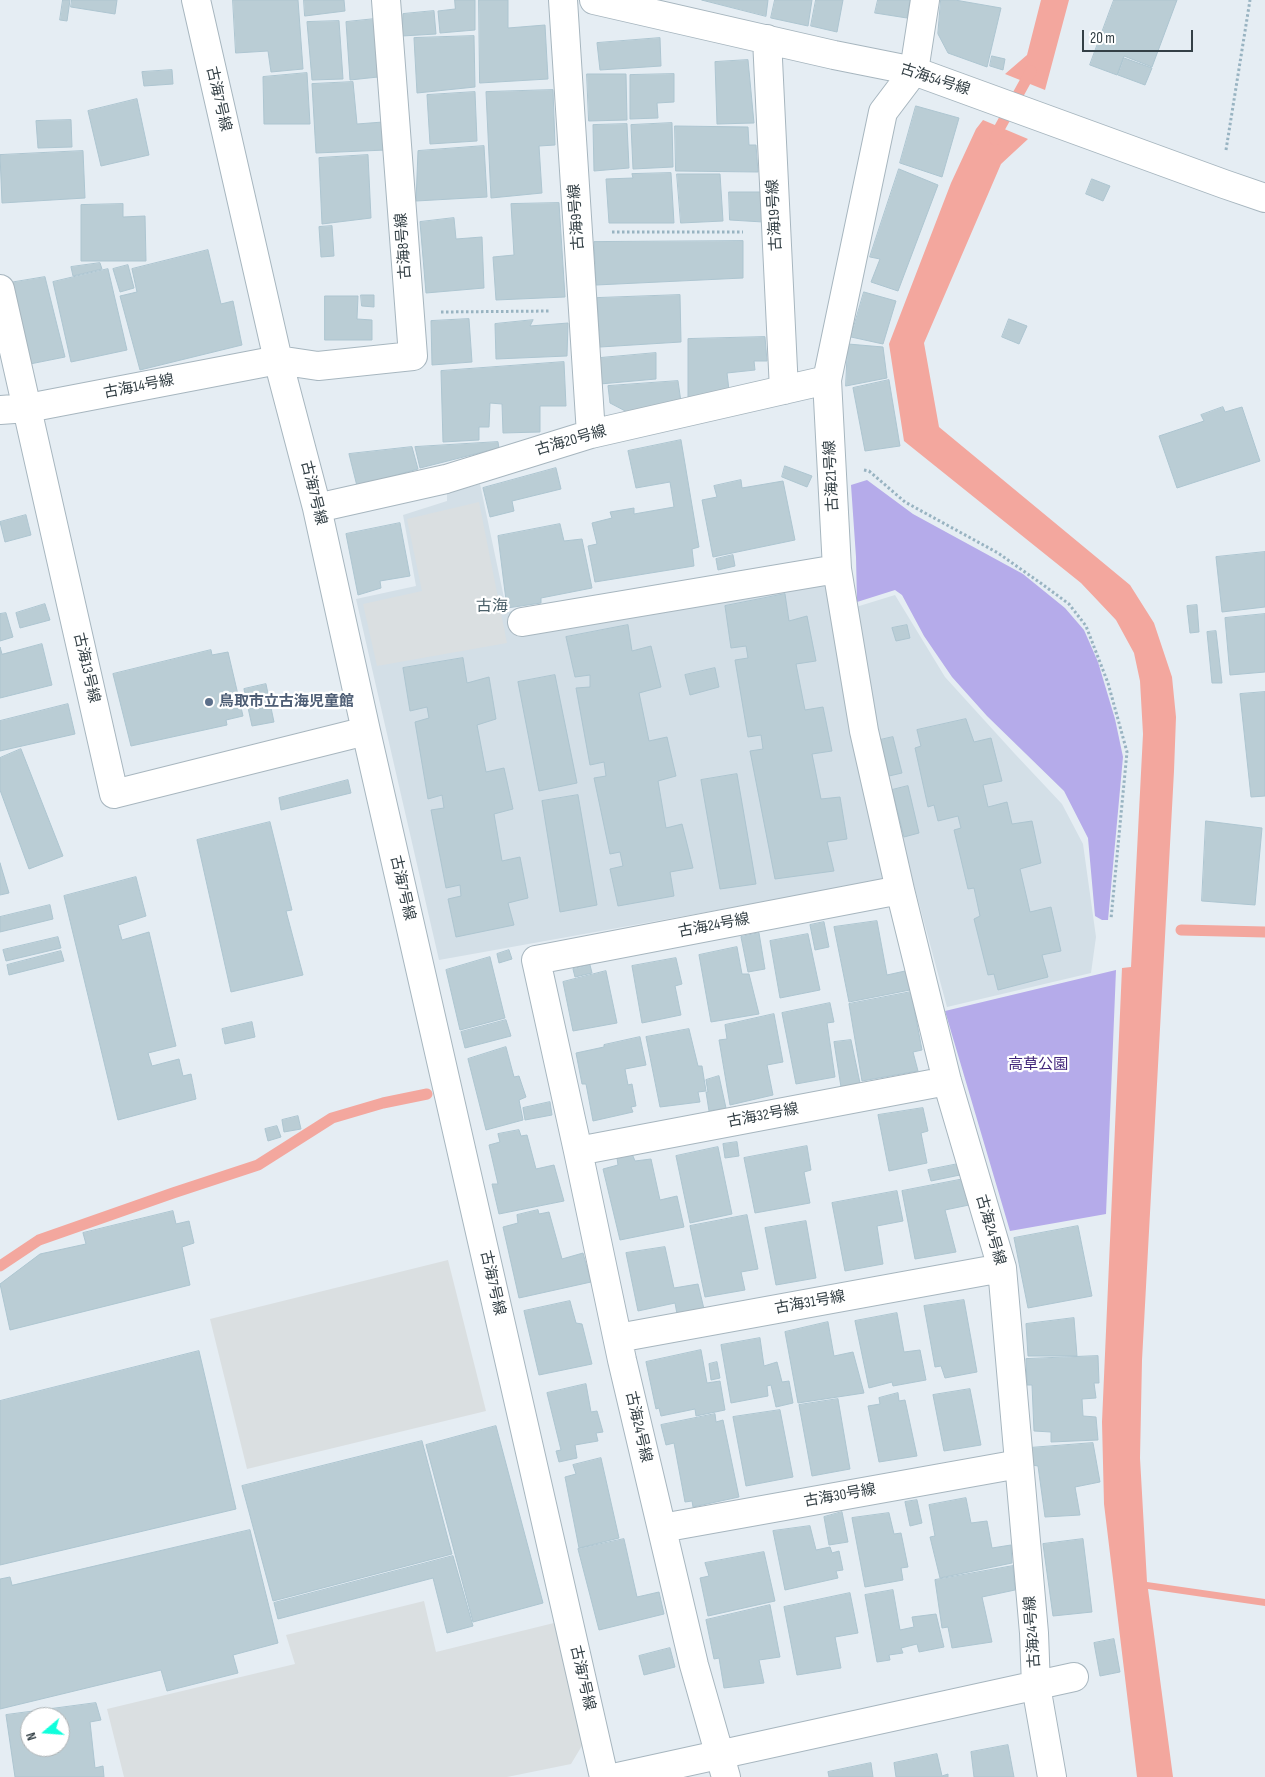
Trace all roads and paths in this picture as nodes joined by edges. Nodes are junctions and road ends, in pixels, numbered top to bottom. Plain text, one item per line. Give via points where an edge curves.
1 (196, 0) edge
2 (386, 0) edge
3 (563, 0) edge
4 (594, 0) edge
5 (925, 0) edge
6 (1250, 0) edge
7 (767, 39) junction
8 (914, 71) junction
9 (1225, 153) dead end
10 (1265, 198) edge
11 (578, 232) junction
12 (776, 232) junction
13 (0, 289) edge
14 (583, 311) junction
15 (409, 312) junction
16 (278, 360) junction
17 (827, 380) junction
18 (784, 390) junction
19 (28, 408) junction
20 (0, 410) edge
21 (591, 434) junction
22 (831, 461) junction
23 (317, 508) junction
24 (837, 569) junction
25 (522, 622) dead end
26 (366, 731) junction
27 (900, 890) junction
28 (1112, 919) dead end
29 (947, 1081) junction
30 (578, 1151) junction
31 (1002, 1268) junction
32 (618, 1338) junction
33 (1019, 1464) junction
34 (662, 1528) junction
35 (1074, 1677) dead end
36 (1036, 1686) junction
37 (723, 1766) edge
38 (604, 1777) edge
39 (618, 1777) edge
40 (1052, 1777) edge

1 - 16 street, 古海7号線
2 - 15 street, 古海8号線
3 - 11 street, 古海9号線
4 - 7 street, 古海54号線
5 - 8 street
6 - 9 path
7 - 8 street, 古海54号線
7 - 12 street, 古海19号線
8 - 10 street, 古海54号線
8 - 17 street, 古海21号線 via 883,112
11 - 12 path
11 - 14 street, 古海9号線
12 - 18 street, 古海19号線
13 - 19 street, 古海13号線
14 - 15 path
14 - 21 street, 古海9号線
15 - 16 street, 古海8号線 via 413,356 318,366
16 - 19 street, 古海14号線
16 - 23 street, 古海7号線
17 - 18 street, 古海20号線
17 - 22 street, 古海21号線
18 - 21 street, 古海20号線
19 - 20 street, 古海14号線
19 - 26 street, 古海13号線 via 114,794
21 - 23 street, 古海20号線 via 446,479
22 - 24 street, 古海21号線
22 - 28 path via 869,471 905,502 998,553 1069,604 1086,626 1108,683 1127,752
23 - 26 street, 古海7号線
24 - 25 street
24 - 27 street, 古海21号線 via 864,731
26 - 38 street, 古海7号線
27 - 29 street, 古海24号線
27 - 30 street, 古海24号線 via 536,960
29 - 30 street, 古海32号線
29 - 31 street, 古海24号線
30 - 32 street, 古海24号線
31 - 32 street, 古海31号線
31 - 33 street, 古海24号線
32 - 34 street, 古海24号線
33 - 34 street, 古海30号線
33 - 36 street, 古海24号線
34 - 37 street, 古海24号線 via 694,1665
35 - 36 street
36 - 37 street
36 - 40 street, 古海24号線
37 - 39 street

